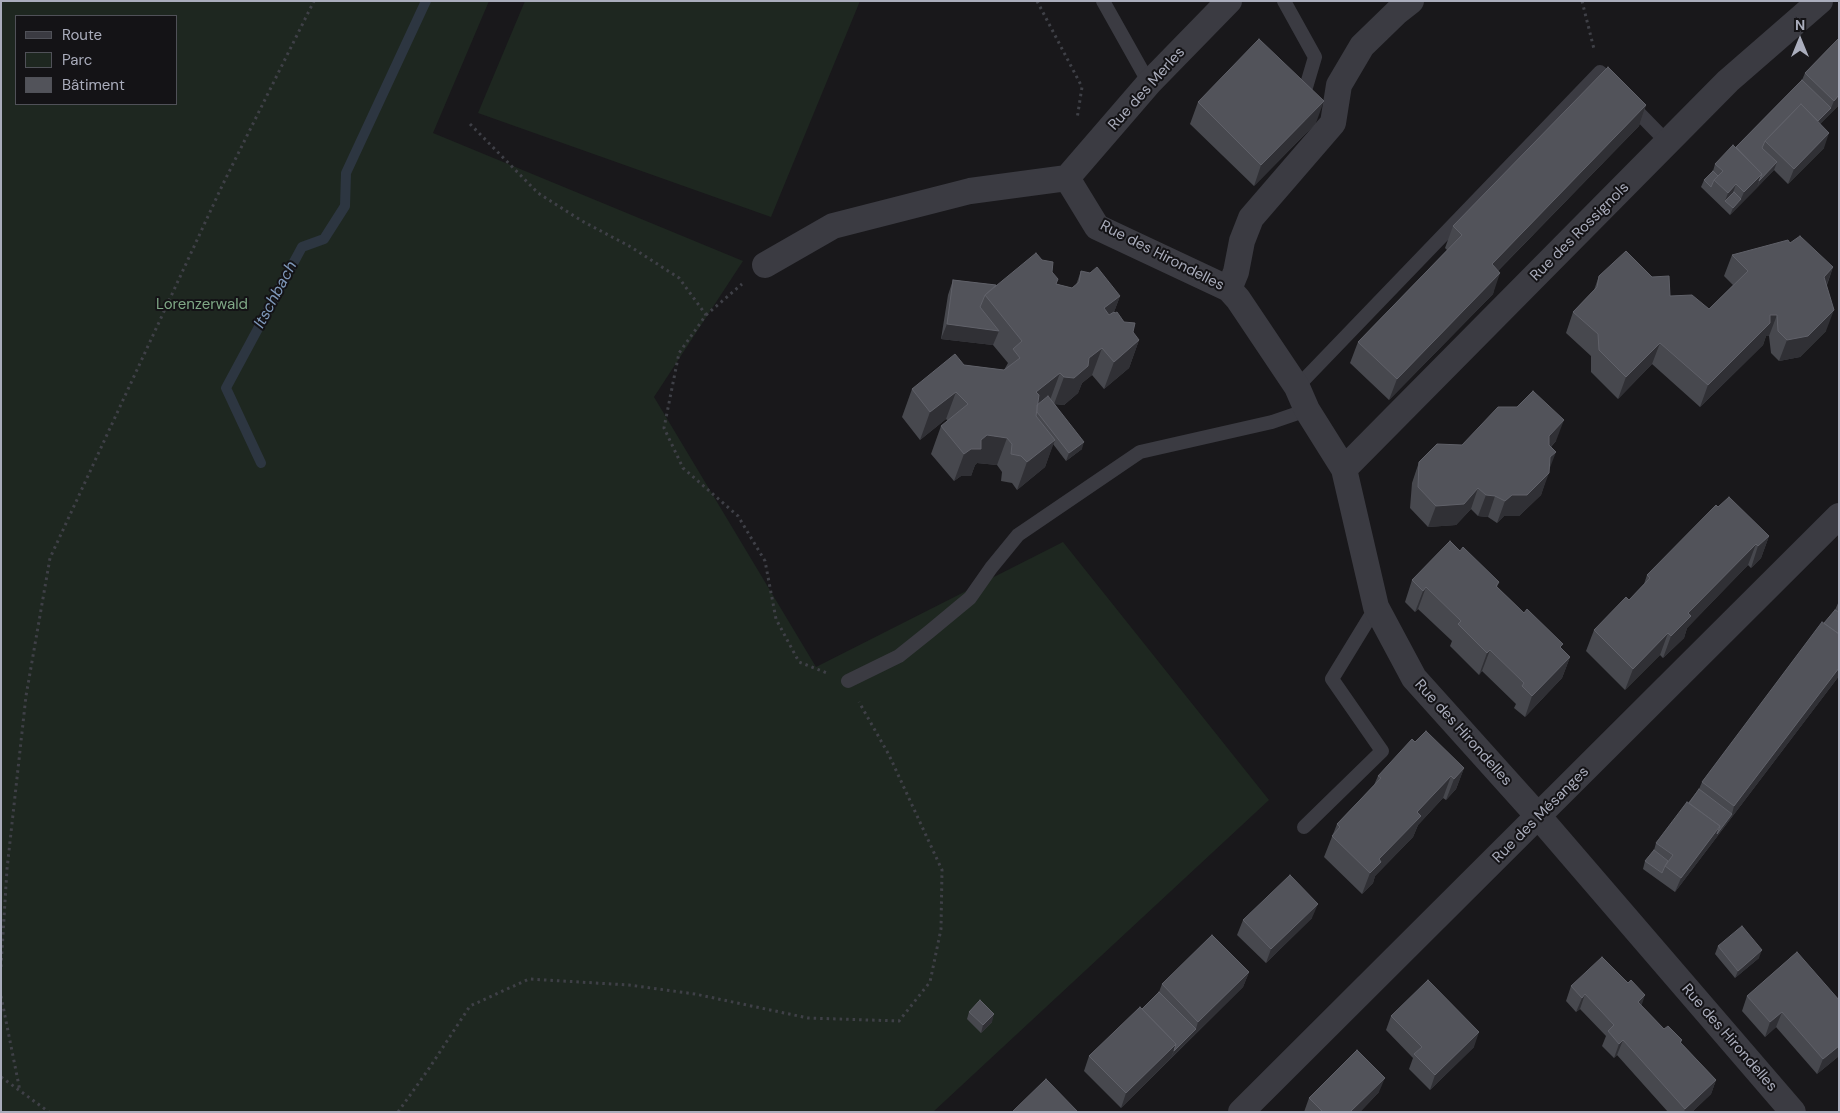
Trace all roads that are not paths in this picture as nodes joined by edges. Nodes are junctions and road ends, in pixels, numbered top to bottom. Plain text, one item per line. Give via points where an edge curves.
1 (1103, 1) edge
2 (1229, 1) edge
3 (1284, 1) edge
4 (1411, 1) edge
5 (1820, 1) edge
6 (1149, 83) junction
7 (1304, 94) edge
8 (1668, 143) junction
9 (1067, 178) junction
10 (764, 265) road end
11 (1229, 289) junction
12 (1302, 398) junction
13 (1344, 469) junction
14 (1839, 516) edge
15 (1376, 608) junction
16 (848, 681) road end
17 (1539, 817) junction
18 (1304, 827) dead end
19 (1241, 1112) edge
20 (1793, 1112) edge

1 - 6 lane
2 - 6 street, Rue des Merles
3 - 7 lane via 1315,57
4 - 11 street via 1362,46 1339,85 1333,123 1251,218
5 - 8 street, Rue des Rossignols via 1728,82
6 - 9 street, Rue des Merles
8 - 12 lane via 1600,72
8 - 13 street, Rue des Rossignols
9 - 10 street via 970,191 833,226
9 - 11 street, Rue des Hirondelles via 1097,227
11 - 12 street, Rue des Hirondelles
12 - 13 street, Rue des Hirondelles
12 - 16 lane via 1272,422 1140,452 1018,536 970,598 899,656
13 - 15 street, Rue des Hirondelles
14 - 17 street, Rue des Mésanges
15 - 17 street, Rue des Hirondelles via 1414,678
15 - 18 lane via 1332,679 1382,750
17 - 19 street, Rue des Mésanges
17 - 20 street, Rue des Hirondelles

